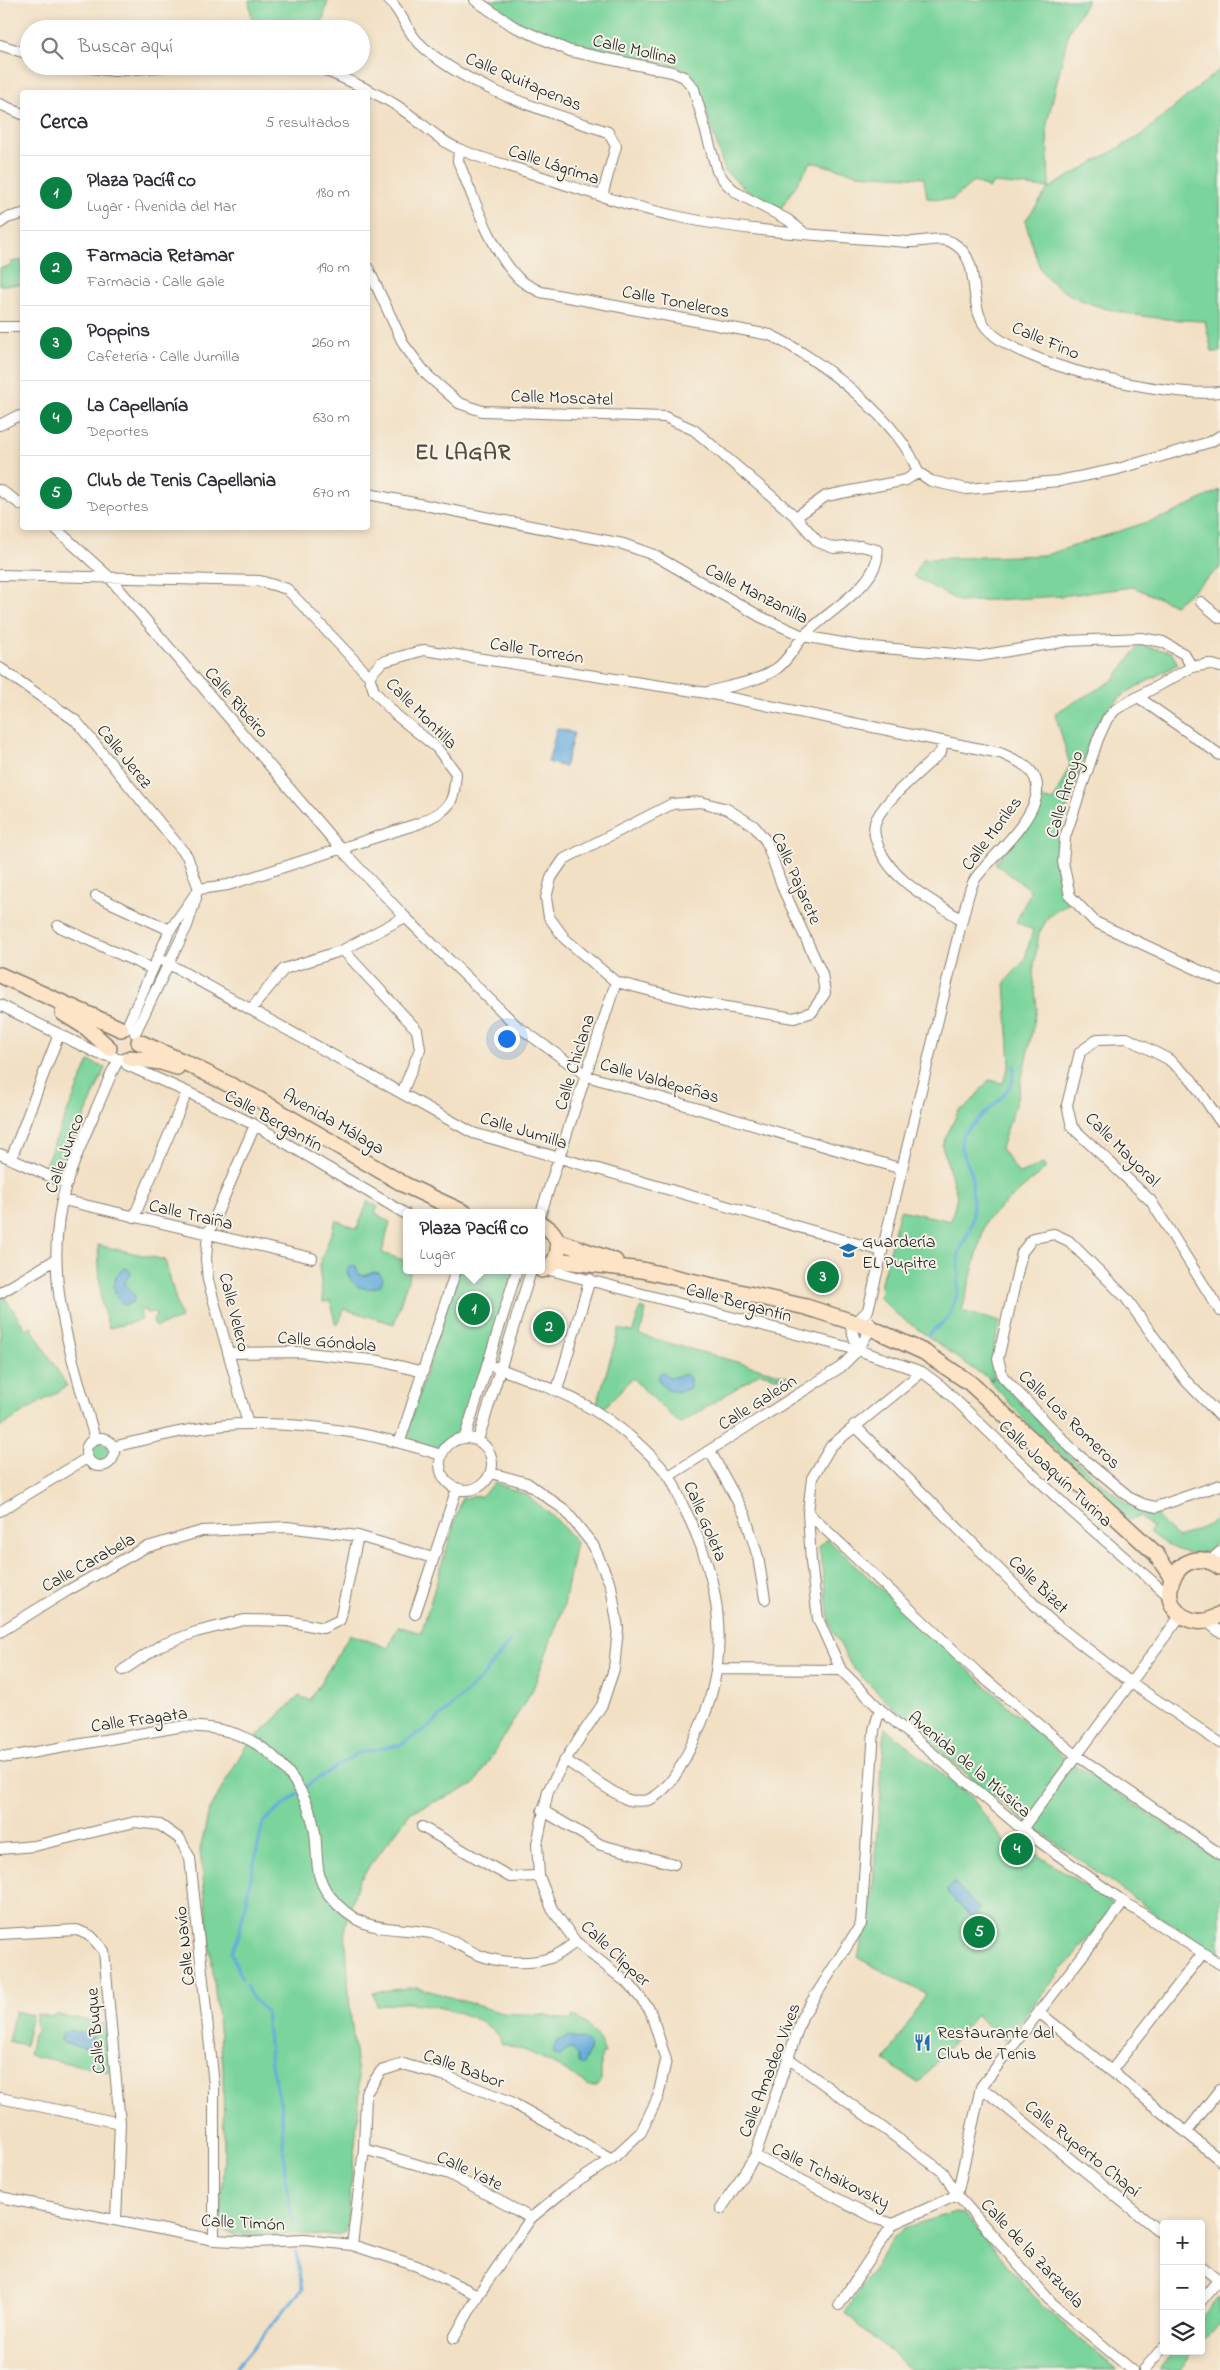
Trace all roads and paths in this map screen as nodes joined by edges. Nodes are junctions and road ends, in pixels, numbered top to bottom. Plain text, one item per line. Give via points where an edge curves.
1 (389, 0) edge
2 (475, 0) edge
3 (0, 45) edge
4 (20, 51) edge
5 (335, 75) edge
6 (366, 90) edge
7 (370, 92) edge
8 (0, 104) edge
9 (20, 113) edge
10 (459, 149) junction
11 (602, 196) junction
12 (20, 215) edge
13 (0, 223) edge
14 (803, 232) junction
15 (370, 272) edge
16 (0, 327) edge
17 (20, 327) edge
18 (1220, 392) edge
19 (20, 416) edge
20 (0, 426) edge
21 (1220, 436) edge
22 (918, 472) junction
23 (0, 490) edge
24 (370, 494) edge
25 (20, 504) edge
26 (796, 517) junction
27 (57, 530) edge
28 (0, 574) edge
29 (108, 576) junction
30 (1201, 602) dead end
31 (1220, 618) edge
32 (803, 636) junction
33 (1192, 667) junction
34 (1220, 667) edge
35 (0, 668) edge
36 (369, 676) junction
37 (707, 693) junction
38 (1138, 696) junction
39 (943, 741) junction
40 (1220, 755) edge
41 (341, 849) junction
42 (199, 889) junction
43 (96, 896) dead end
44 (405, 917) junction
45 (962, 920) junction
46 (58, 926) dead end
47 (170, 930) junction
48 (343, 950) junction
49 (158, 958) junction
50 (169, 964) junction
51 (152, 969) junction
52 (0, 975) edge
53 (1220, 980) edge
54 (0, 982) edge
55 (616, 982) junction
56 (0, 1006) edge
57 (251, 1009) junction
58 (130, 1033) junction
59 (59, 1034) junction
60 (119, 1056) junction
61 (178, 1064) junction
62 (587, 1076) junction
63 (188, 1092) junction
64 (402, 1094) junction
65 (1220, 1121) edge
66 (255, 1125) junction
67 (0, 1154) edge
68 (561, 1158) junction
69 (11, 1159) junction
70 (902, 1169) junction
71 (67, 1184) junction
72 (63, 1200) junction
73 (440, 1209) edge
74 (456, 1209) edge
75 (545, 1211) edge
76 (403, 1212) edge
77 (134, 1217) junction
78 (545, 1221) edge
79 (208, 1234) junction
80 (557, 1240) junction
81 (882, 1251) junction
82 (312, 1258) dead end
83 (55, 1260) junction
84 (545, 1261) edge
85 (545, 1269) edge
86 (642, 1270) junction
87 (545, 1271) edge
88 (455, 1274) edge
89 (534, 1274) edge
90 (535, 1274) edge
91 (590, 1279) junction
92 (0, 1293) edge
93 (1220, 1311) edge
94 (859, 1324) junction
95 (858, 1350) junction
96 (228, 1354) junction
97 (487, 1364) junction
98 (500, 1369) junction
99 (423, 1372) junction
100 (922, 1372) junction
101 (557, 1390) junction
102 (1220, 1416) edge
103 (248, 1424) junction
104 (854, 1425) junction
105 (465, 1437) junction
106 (95, 1439) junction
107 (478, 1440) junction
108 (400, 1441) junction
109 (113, 1447) junction
110 (710, 1451) junction
111 (441, 1455) junction
112 (87, 1458) junction
113 (491, 1473) junction
114 (670, 1476) junction
115 (1220, 1485) edge
116 (456, 1488) junction
117 (0, 1511) edge
118 (808, 1513) junction
119 (358, 1536) junction
120 (1156, 1554) junction
121 (433, 1558) junction
122 (1217, 1560) edge
123 (1186, 1563) junction
124 (1172, 1578) junction
125 (1169, 1596) junction
126 (765, 1599) dead end
127 (415, 1614) dead end
128 (1181, 1615) junction
129 (1216, 1617) edge
130 (0, 1632) edge
131 (1220, 1632) edge
132 (716, 1669) junction
133 (123, 1670) dead end
134 (842, 1670) junction
135 (1130, 1682) junction
136 (880, 1709) junction
137 (1220, 1743) edge
138 (1076, 1755) junction
139 (0, 1756) edge
140 (565, 1760) junction
141 (542, 1810) junction
142 (422, 1827) dead end
143 (1022, 1829) junction
144 (0, 1849) edge
145 (1220, 1854) edge
146 (674, 1864) dead end
147 (539, 1876) junction
148 (1124, 1902) junction
149 (0, 1934) edge
150 (576, 1942) junction
151 (1203, 1953) junction
152 (1220, 1964) edge
153 (1039, 2012) junction
154 (788, 2058) junction
155 (1112, 2070) junction
156 (981, 2086) junction
157 (1220, 2089) edge
158 (0, 2098) edge
159 (120, 2123) junction
160 (1186, 2133) junction
161 (364, 2149) junction
162 (755, 2156) junction
163 (612, 2158) junction
164 (1220, 2160) edge
165 (957, 2195) junction
166 (0, 2197) edge
167 (721, 2208) dead end
168 (531, 2218) junction
169 (116, 2220) junction
170 (893, 2224) junction
171 (1160, 2232) edge
172 (214, 2240) junction
173 (352, 2245) junction
174 (1205, 2269) edge
175 (1220, 2280) edge
176 (478, 2295) junction
177 (1205, 2297) edge
178 (840, 2305) dead end
179 (454, 2338) dead end
180 (1160, 2351) edge
181 (1132, 2370) edge
182 (1144, 2370) edge

1 - 11 street, Calle Quitapenas via 417,40 462,75 551,113 608,132 616,146
2 - 14 street, Calle Mollina via 512,26 570,51 684,77 694,89 717,171 726,183 737,193 788,220
3 - 4 street
5 - 6 street, Calle Lágrima
7 - 10 street, Calle Lágrima via 393,103
8 - 9 street
10 - 11 street, Calle Lágrima
10 - 22 street, Calle Toneleros via 458,161 493,240 504,262 519,279 541,292 770,335 784,341 847,385 900,438 913,457
11 - 14 street, Calle Lágrima via 681,218
12 - 13 street
14 - 18 street, Calle Fino via 913,242 952,242 965,253 972,270 978,310 984,326 1008,346 1080,373 1147,389
15 - 26 street, Calle Moscatel via 404,345 427,375 459,403 482,411 665,417 694,430
16 - 17 street
19 - 20 street
21 - 22 street via 1210,442 1118,469 1059,482 967,489 931,481
22 - 26 street via 906,480 826,496
23 - 25 street
24 - 32 street, Calle Manzanilla via 623,544 654,556 761,617
26 - 32 street, Calle Moscatel via 818,542 834,548 861,546 877,550 878,560 870,575 845,602
27 - 29 street
28 - 29 street
29 - 36 street, Calle Montilla via 260,581 287,589
29 - 41 street, Calle Ribeiro
30 - 31 street
32 - 33 street, Calle Manzanilla via 859,646 979,656 1068,641 1141,638 1170,646 1184,654
32 - 37 street via 777,669
33 - 34 street via 1209,664
33 - 38 street, Calle Arroyo
35 - 42 street, Calle Jerez via 76,721 187,856
36 - 37 street, Calle Torreón via 382,662 424,650
36 - 41 street, Calle Montilla via 374,691 396,715 436,746 456,773 454,798 441,812 420,823
37 - 39 street, Calle Moriles
38 - 40 street
38 - 53 street, Calle Arroyo via 1116,709 1098,739 1065,837 1063,862 1070,896 1095,922
39 - 45 street via 941,752 883,809 876,821 875,839 886,864 900,879
39 - 45 street, Calle Moriles via 1000,752 1022,764 1035,779 1036,800 1029,816 974,880
41 - 42 street, Calle Montilla via 228,885
41 - 44 street, Calle Valdepeñas
42 - 47 street
42 - 50 street via 187,926
43 - 47 street
44 - 48 street
44 - 62 street, Calle Valdepeñas via 516,1025
45 - 70 street, Calle Moriles
46 - 51 street
47 - 49 street
48 - 57 street via 284,969
48 - 64 street via 417,1030 420,1049
49 - 50 street, Calle Jumilla
49 - 51 street
50 - 57 street, Calle Jumilla
50 - 58 street
51 - 58 street
52 - 58 street
54 - 60 street via 88,1028
55 - 55 street, Calle Pajarete via 695,1002 794,1018 812,1012 825,993 822,974 784,891 766,841 754,826 727,809 701,802 672,804 649,814 564,859 551,878 546,898 549,917 565,939
55 - 62 street, Calle Chiclana
56 - 59 street, Calle Bergantín
57 - 64 street, Calle Jumilla
58 - 60 street via 137,1052
58 - 60 street via 109,1038
58 - 61 street
59 - 60 street, Calle Bergantín via 99,1054
59 - 69 street
60 - 61 street
60 - 63 street, Calle Bergantín via 127,1065
60 - 71 street, Calle Junco
61 - 73 street, Avenida Málaga via 276,1115
61 - 74 street, Avenida Málaga via 299,1122 405,1185
62 - 68 street, Calle Chiclana
62 - 70 street, Calle Valdepeñas
63 - 66 street, Calle Bergantín
63 - 77 street
64 - 68 street, Calle Jumilla via 473,1133
65 - 93 street, Calle Mayoral via 1191,1080 1168,1059 1127,1038 1098,1039 1080,1052 1067,1105 1072,1126 1151,1201
66 - 76 street, Calle Bergantín
66 - 79 street, Calle Velero
67 - 69 street
68 - 75 street, Calle Chiclana
68 - 81 street, Calle Jumilla
69 - 71 street
70 - 81 street, Calle Moriles
71 - 72 street, Calle Junco
72 - 77 street, Calle Traiña
72 - 83 street, Calle Junco
77 - 79 street, Calle Traiña
78 - 80 street
79 - 82 street, Calle Traiña
79 - 96 street, Calle Velero via 208,1280
80 - 84 street via 558,1247
80 - 86 street
81 - 94 street, Calle Moriles via 868,1310
83 - 92 street
83 - 106 street, Calle Junco via 62,1324
85 - 86 street
86 - 94 street via 806,1307
87 - 91 street, Calle Bergantín
88 - 99 street
89 - 97 street
90 - 98 street
91 - 95 street, Calle Bergantín
91 - 101 street
94 - 95 street
94 - 95 street, Calle Galeón
94 - 120 street via 931,1355 970,1383
95 - 100 street, Calle Bergantín
95 - 110 street, Calle Galeón via 841,1367
96 - 99 street, Calle Góndola via 299,1352 380,1361
96 - 103 street, Calle Velero
97 - 98 street, Calle Goleta
97 - 105 street
98 - 101 street, Calle Goleta
98 - 107 street
99 - 108 street
100 - 104 street, Avenida de la Música
100 - 125 street, Calle Joaquín Turina via 941,1386 1070,1510
101 - 114 street, Calle Goleta via 595,1411 629,1437
102 - 115 street, Calle Los Romeros via 1184,1380 1133,1305 1069,1241 1054,1234 1033,1238 1022,1252 998,1359 1003,1377 1076,1453 1132,1499 1156,1507
103 - 108 street via 326,1427
103 - 109 street via 176,1432
104 - 118 street, Avenida de la Música via 831,1446 812,1478
104 - 135 street, Calle Bizet via 1049,1618
105 - 107 street
105 - 111 street via 447,1445
106 - 109 street via 103,1438
106 - 112 street via 88,1444
107 - 113 street via 491,1455
108 - 111 street
109 - 112 street via 113,1456 105,1465 92,1464
110 - 114 street, Calle Galeón
110 - 126 street via 745,1516 758,1557
111 - 116 street via 440,1471
112 - 117 street
113 - 116 street via 477,1488
113 - 140 street, Calle Clipper via 527,1483 565,1510 593,1545 611,1586 618,1628 614,1669 602,1704
114 - 132 street, Calle Goleta via 700,1537 712,1576 718,1618
116 - 121 street
118 - 134 street, Avenida de la Música via 818,1619
118 - 138 street via 979,1674
119 - 121 street, Calle Carabela
119 - 130 street, Calle Carabela via 287,1527 202,1532 144,1548
119 - 133 street via 340,1620 323,1628 288,1621 244,1620 161,1645
120 - 123 street
120 - 124 street
121 - 127 street
122 - 123 street
123 - 124 street
124 - 125 street
125 - 128 street
128 - 129 street via 1197,1622
128 - 135 street
129 - 131 street
132 - 134 street
132 - 140 street, Calle Goleta via 706,1712 688,1755 664,1789 647,1800 629,1800
134 - 136 street, Avenida de la Música
135 - 137 street, Calle Bizet
135 - 138 street
136 - 143 street, Avenida de la Música
136 - 154 street, Calle Amadeo Vives via 874,1730 861,1924 802,2018
138 - 143 street
138 - 145 street
139 - 150 street, Calle Fragata via 184,1726 236,1734 261,1746 275,1758 301,1792 312,1820 317,1870 327,1892 343,1911 366,1924 386,1930 431,1933 479,1955 504,1961 550,1958
140 - 141 street, Calle Clipper via 548,1790
141 - 146 street via 602,1845
141 - 147 street, Calle Clipper via 537,1844
142 - 147 street via 510,1877
143 - 148 street, Avenida de la Música
144 - 172 street, Calle Navío via 34,1846 134,1822 160,1825 180,1839 190,1858 214,2085
147 - 150 street, Calle Clipper via 552,1909
148 - 151 street, Avenida de la Música
148 - 153 street
149 - 159 street, Calle Buque via 77,1930 91,1936 104,1951
150 - 163 street, Calle Clipper via 630,1985 650,2010 666,2060 658,2097 641,2132
151 - 152 street, Avenida de la Música
151 - 155 street
153 - 155 street
153 - 156 street
154 - 162 street, Calle Amadeo Vives
154 - 165 street, Calle de la Zarzuela via 943,2172
155 - 160 street
156 - 165 street
156 - 171 street, Calle Ruperto Chapí
157 - 160 street
158 - 159 street
159 - 169 street, Calle Buque
160 - 164 street
161 - 163 street, Calle Babor via 366,2092 381,2071 403,2064 446,2076 511,2102
161 - 168 street, Calle Yate via 449,2174
161 - 173 street, Calle Babor
162 - 167 street, Calle Amadeo Vives
162 - 170 street, Calle Tchaikovsky via 877,2219
163 - 168 street, Calle Clipper
165 - 170 street
165 - 181 street, Calle de la Zarzuela via 1052,2303
166 - 169 street, Calle Timón
168 - 176 street, Calle Clipper
169 - 172 street, Calle Timón
170 - 178 street
172 - 173 street, Calle Timón via 305,2240
173 - 176 street, Calle Timón via 416,2266
174 - 175 street
175 - 177 street
176 - 179 street, Calle Clipper
180 - 182 street

